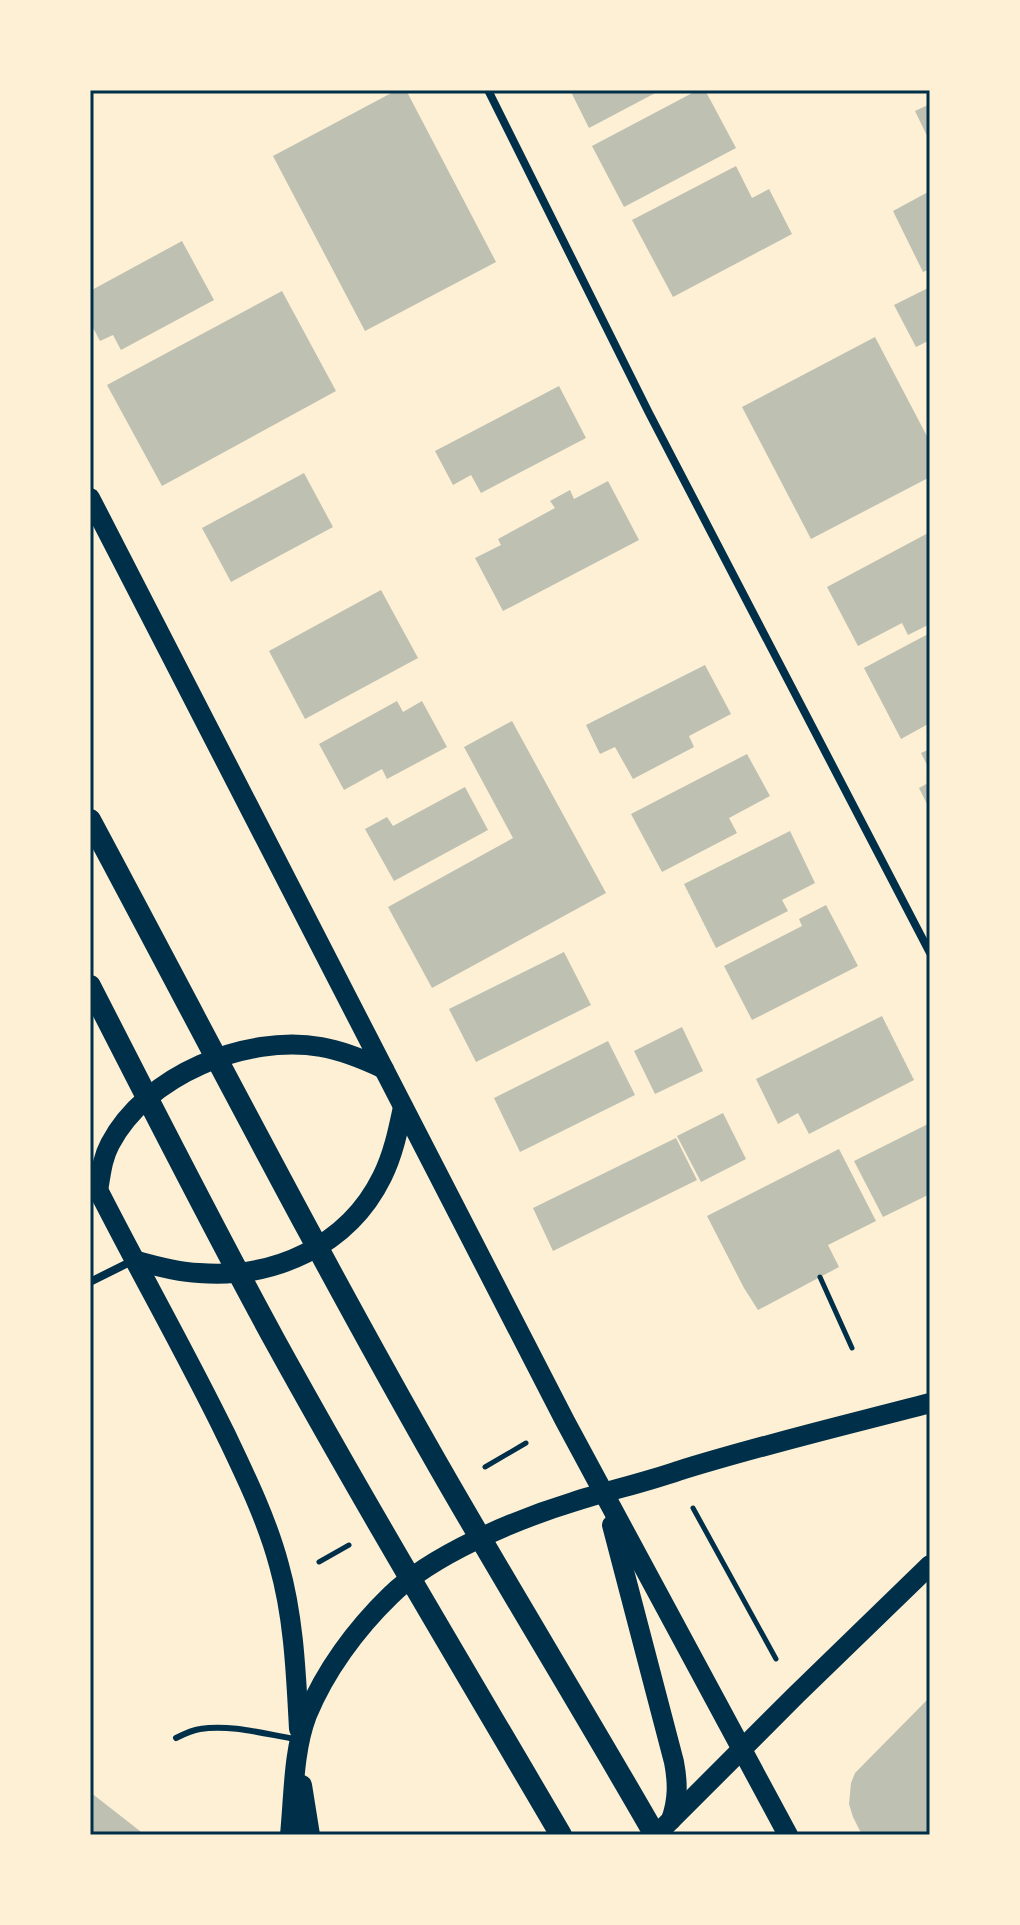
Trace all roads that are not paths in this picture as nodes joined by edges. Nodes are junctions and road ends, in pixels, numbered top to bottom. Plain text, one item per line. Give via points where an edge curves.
1 (488, 90) edge
2 (90, 498) edge
3 (90, 820) edge
4 (930, 953) edge
5 (90, 986) edge
6 (384, 1069) junction
7 (403, 1107) junction
8 (93, 1187) edge
9 (134, 1260) junction
10 (90, 1282) edge
11 (930, 1403) edge
12 (604, 1492) junction
13 (930, 1565) edge
14 (176, 1738) dead end
15 (299, 1739) junction
16 (742, 1748) junction
17 (664, 1829) edge
18 (290, 1835) edge
19 (310, 1835) edge
20 (561, 1835) edge
21 (788, 1835) edge

1 - 4 street
2 - 6 main road
3 - 17 highway via 439,1467
5 - 20 highway via 297,1380
6 - 7 main road
6 - 8 main road via 318,1046 242,1050 214,1059 175,1079 135,1111 110,1145
7 - 9 main road via 390,1158 368,1202 330,1240 307,1254 256,1271 227,1274
7 - 12 main road
8 - 9 main road
9 - 10 street
9 - 15 main road via 203,1387 279,1563 290,1615
11 - 12 main road
12 - 15 main road via 476,1541 402,1586 330,1670
12 - 16 main road
12 - 17 main road via 674,1762 676,1806
13 - 16 main road
14 - 15 lane via 211,1728
15 - 18 main road
15 - 19 main road
16 - 17 main road
16 - 21 main road

